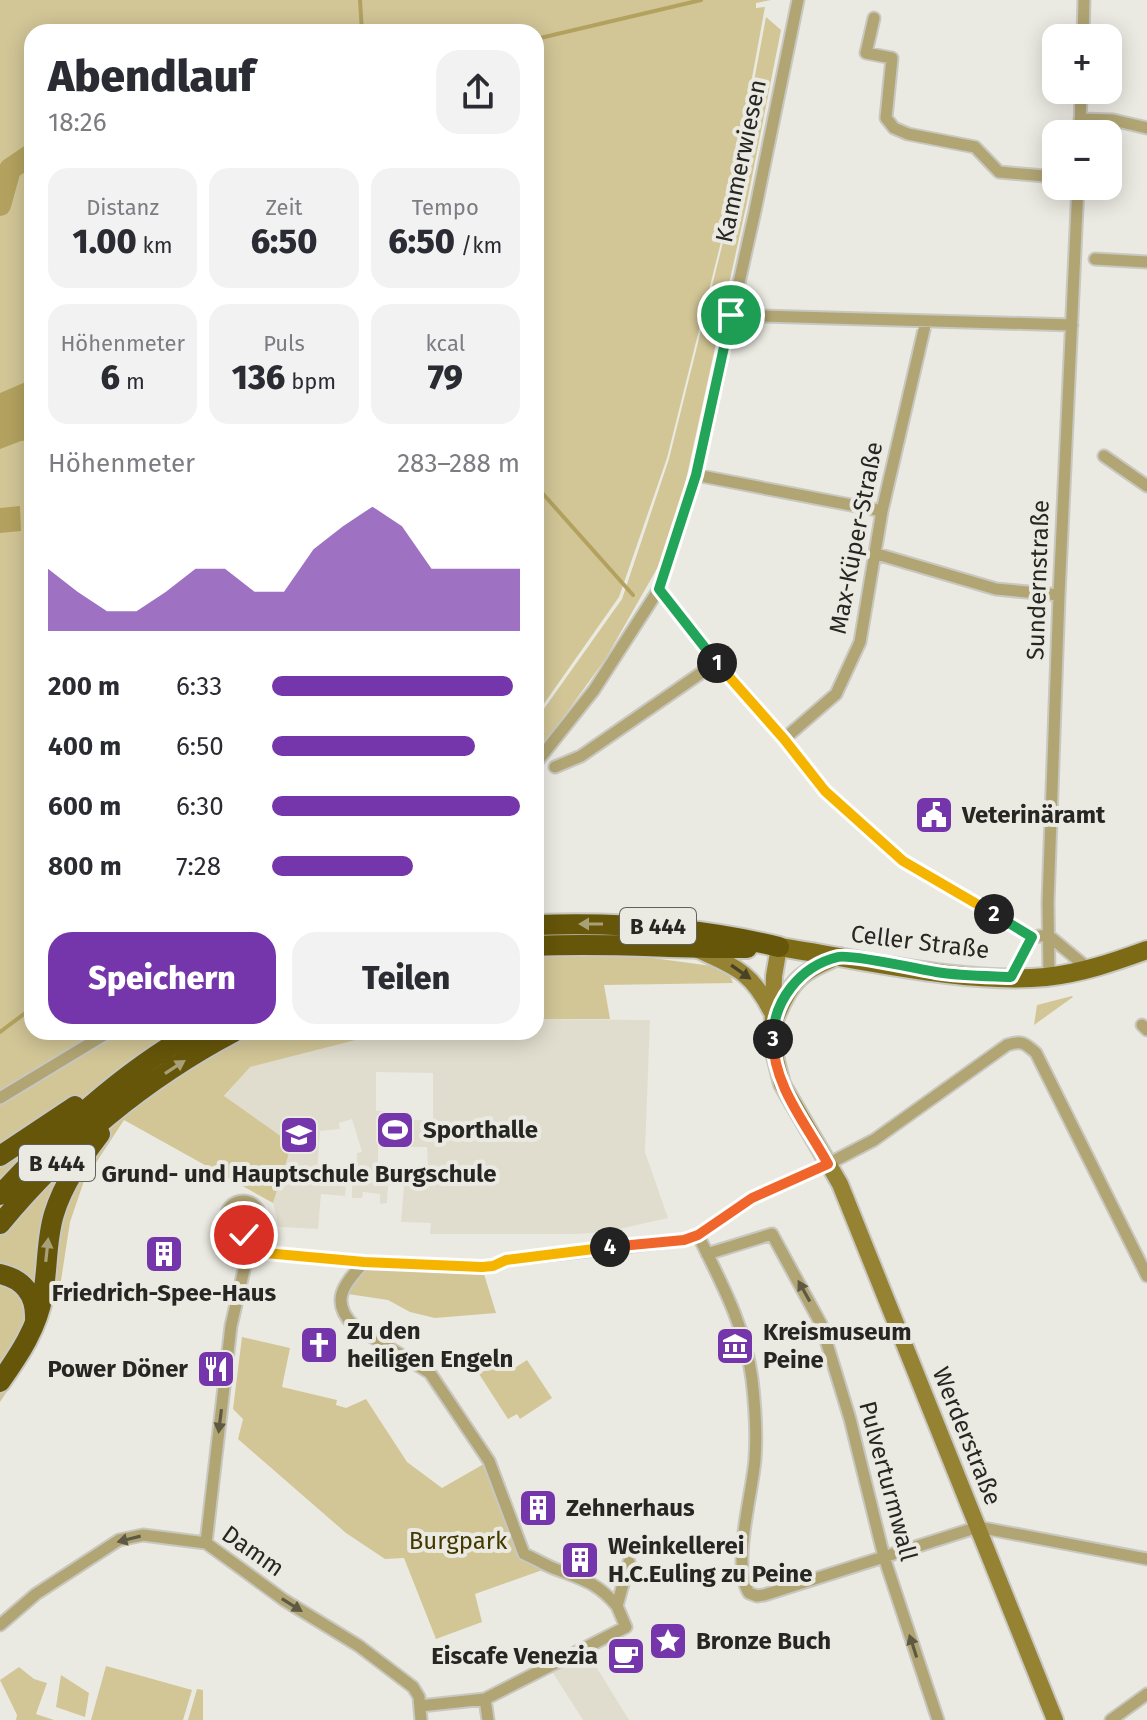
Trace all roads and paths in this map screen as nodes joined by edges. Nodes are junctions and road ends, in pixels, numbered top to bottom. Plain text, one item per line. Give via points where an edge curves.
1 (798, 0) edge
2 (1084, 0) edge
3 (874, 18) dead end
4 (1083, 24) edge
5 (1081, 104) edge
6 (1080, 119) joint
7 (1147, 128) edge
8 (1042, 176) edge
9 (1077, 200) edge
10 (1095, 259) dead end
11 (1147, 262) edge
12 (731, 315) junction
13 (926, 321) junction
14 (1072, 325) junction
15 (1104, 456) dead end
16 (696, 475) junction
17 (1147, 486) edge
18 (882, 511) junction
19 (877, 554) junction
20 (659, 589) junction
21 (1059, 595) junction
22 (717, 662) junction
23 (784, 739) junction
24 (544, 753) edge
25 (555, 767) dead end
26 (544, 925) edge
27 (1048, 935) junction
28 (1032, 937) junction
29 (544, 946) edge
30 (779, 947) junction
31 (694, 949) junction
32 (1147, 950) edge
33 (840, 956) junction
34 (1090, 970) junction
35 (1049, 976) junction
36 (1011, 977) junction
37 (772, 1020) junction
38 (96, 1040) edge
39 (182, 1040) edge
40 (221, 1040) edge
41 (0, 1098) edge
42 (113, 1100) junction
43 (0, 1156) edge
44 (828, 1164) junction
45 (0, 1195) edge
46 (0, 1224) edge
47 (249, 1234) dead end
48 (698, 1235) junction
49 (707, 1254) junction
50 (250, 1256) junction
51 (364, 1262) junction
52 (0, 1274) edge
53 (1147, 1276) edge
54 (33, 1326) junction
55 (0, 1382) edge
56 (978, 1527) junction
57 (206, 1543) junction
58 (884, 1557) junction
59 (1147, 1559) edge
60 (629, 1562) dead end
61 (617, 1606) junction
62 (0, 1625) edge
63 (1147, 1694) edge
64 (485, 1699) junction
65 (420, 1706) junction
66 (421, 1720) edge
67 (488, 1720) edge
68 (938, 1720) edge
69 (1055, 1720) edge
70 (1111, 1720) edge

1 - 12 street, Kammerwiesen
2 - 4 street
3 - 8 street via 866,53 892,58 886,118 894,128 975,147 999,172
5 - 6 street
6 - 7 street
9 - 14 street, Sundernstraße
10 - 11 street
12 - 13 street
12 - 16 street, Kammerwiesen
13 - 14 street
13 - 18 street, Max-Küper-Straße
14 - 21 street, Sundernstraße
15 - 17 street
16 - 18 street
16 - 20 street, Kammerwiesen
18 - 19 street, Max-Küper-Straße
19 - 21 street via 996,589
19 - 23 street, Max-Küper-Straße via 860,642 836,694
20 - 22 street
20 - 24 street, Kammerwiesen via 594,690
21 - 27 street, Sundernstraße
22 - 23 street
22 - 25 street via 581,756
23 - 28 street via 825,791 903,861
30 -> 26 highway, B 444 via 664,926
27 - 28 street
27 - 34 street
27 - 35 street, Sundernstraße
28 - 36 street
29 - 31 highway, B 444
30 - 31 highway, B 444
30 - 33 main road, Celler Straße / B 444
30 - 37 street, Werderstraße
31 -> 37 street via 751,978
32 - 34 main road, Celler Straße / B 444
33 - 36 main road, Celler Straße / B 444 via 940,973
33 - 37 street via 797,979
34 - 35 main road, Celler Straße / B 444
35 - 36 main road, Celler Straße / B 444
37 - 44 street, Werderstraße via 782,1084
38 - 41 street
39 - 42 highway, B 444 via 142,1066
42 -> 40 highway, B 444
42 - 43 highway via 87,1096
42 - 45 highway, B 444 via 65,1129
42 - 46 highway, B 444
54 -> 42 highway via 43,1298 57,1204
44 - 48 street via 752,1198
44 - 53 street via 874,1140 1007,1045 1025,1042 1036,1053
44 - 56 street, Werderstraße
47 - 50 street
48 - 49 street
48 - 51 street via 482,1267
58 -> 49 street, Pulverturmwall via 821,1324 772,1234
49 - 58 street via 742,1329 751,1377 755,1461 744,1527 743,1580 749,1593 764,1595
50 - 51 street
50 -> 57 street via 231,1326
51 - 61 street via 343,1290 345,1316 430,1373 489,1461 524,1554 578,1576 603,1590
52 - 54 highway via 29,1292
54 - 55 highway
56 - 58 street
56 - 59 street
56 - 69 street, Werderstraße
57 -> 62 street, Damm via 143,1535 119,1540 36,1594
57 -> 65 street, Damm via 386,1665 413,1687
68 -> 58 street, Pulverturmwall
60 - 61 street
61 - 64 street via 626,1627
63 - 70 street
64 - 65 street
64 - 67 street
65 - 66 street

